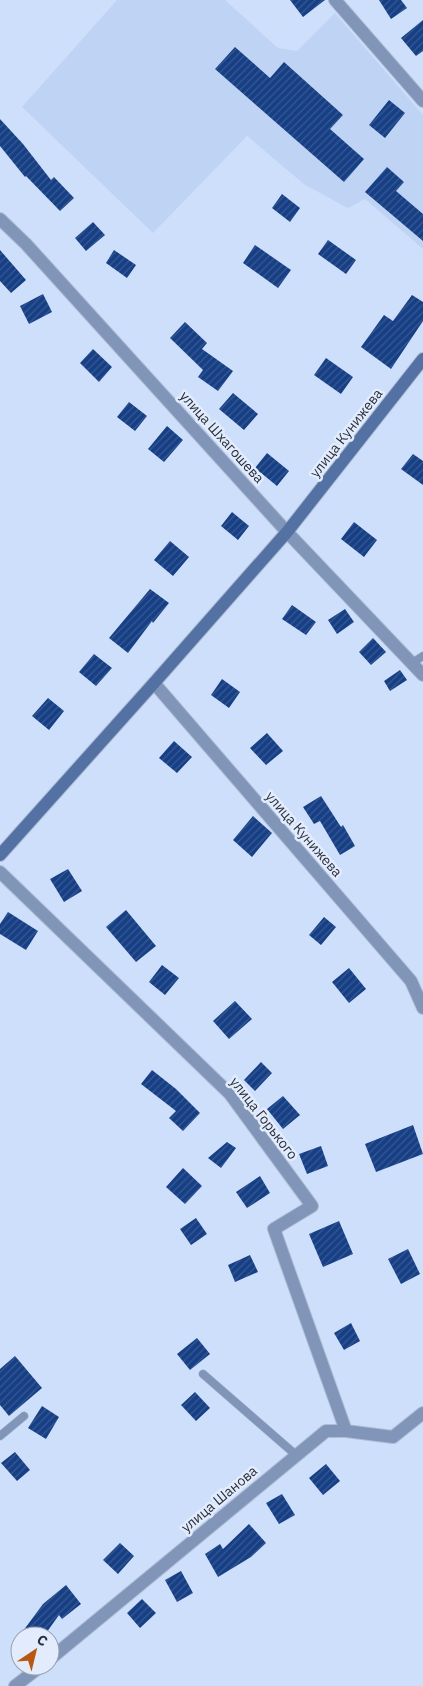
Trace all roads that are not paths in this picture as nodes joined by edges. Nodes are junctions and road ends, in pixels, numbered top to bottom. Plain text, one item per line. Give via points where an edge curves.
1 (335, 0) edge
2 (423, 101) edge
3 (0, 219) edge
4 (423, 359) edge
5 (287, 532) junction
6 (423, 656) edge
7 (412, 663) junction
8 (423, 674) edge
9 (154, 683) junction
10 (0, 855) edge
11 (0, 872) edge
12 (423, 1008) edge
13 (203, 1374) dead end
14 (423, 1413) edge
15 (24, 1416) dead end
16 (346, 1431) junction
17 (0, 1436) edge
18 (296, 1455) junction
19 (60, 1651) edge
20 (28, 1676) edge
21 (15, 1686) edge

1 - 2 street
3 - 5 street, улица Шхагошева
4 - 5 street, улица Кунижева
5 - 7 street, улица Шхагошева
5 - 9 street, улица Кунижева
6 - 7 lane
7 - 8 street, улица Шхагошева
9 - 10 street, улица Кунижева
9 - 12 street, улица Кунижева via 411,981
11 - 16 street, улица Горького via 230,1094 312,1206 274,1229
13 - 18 lane
14 - 16 street, улица Шанова via 394,1437
15 - 17 lane
16 - 18 street, улица Шанова via 326,1431
18 - 19 street, улица Шанова
20 - 21 street

